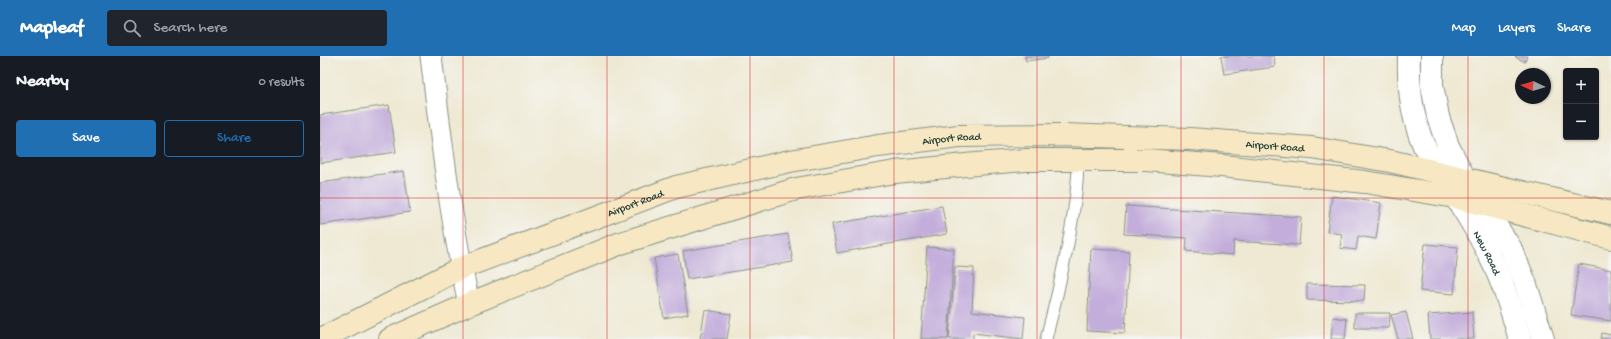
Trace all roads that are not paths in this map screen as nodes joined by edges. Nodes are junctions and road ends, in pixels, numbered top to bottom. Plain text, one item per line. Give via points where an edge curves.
1 (431, 56) edge
2 (1409, 56) edge
3 (1432, 56) edge
4 (790, 160) junction
5 (1078, 160) junction
6 (1439, 173) junction
7 (1460, 188) junction
8 (796, 189) junction
9 (1483, 204) junction
10 (1611, 213) edge
11 (1611, 238) edge
12 (461, 268) junction
13 (469, 304) junction
14 (321, 339) edge
15 (390, 339) edge
16 (1046, 339) edge
17 (1520, 339) edge
18 (1543, 339) edge

1 - 12 street via 447,190
2 - 6 street via 1411,98 1416,124 1424,146
3 - 7 street via 1432,85 1438,117
4 - 6 main road, Airport Road via 959,136 1061,134 1190,139 1312,148 1390,161
4 - 8 main road
4 - 12 main road, Airport Road via 676,187
5 - 7 main road, Airport Road via 1146,160 1365,182
5 - 8 main road, Airport Road via 1026,160 902,171
5 - 16 lane via 1075,208
6 - 7 main road, Airport Road
7 - 9 street, New Road
7 - 10 main road, Airport Road
7 - 17 street, New Road via 1497,269
8 - 13 main road, Airport Road via 621,243
9 - 11 main road
9 - 18 street, New Road via 1510,247
12 - 13 street
12 - 14 main road, Airport Road
13 - 15 main road, Airport Road

